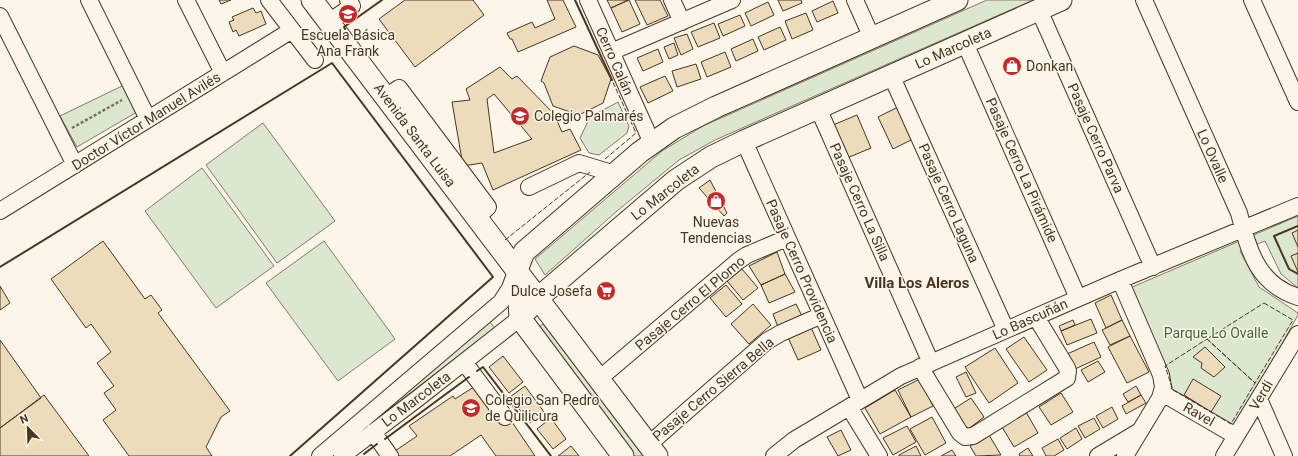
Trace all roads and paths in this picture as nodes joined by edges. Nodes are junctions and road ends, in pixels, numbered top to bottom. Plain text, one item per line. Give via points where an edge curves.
1 (89, 0) edge
2 (186, 0) edge
3 (269, 0) edge
4 (312, 0) edge
5 (348, 0) edge
6 (588, 0) edge
7 (672, 0) edge
8 (732, 0) edge
9 (855, 0) edge
10 (957, 0) edge
11 (1061, 0) edge
12 (1144, 0) edge
13 (1252, 0) edge
14 (1039, 10) junction
15 (0, 16) edge
16 (330, 22) junction
17 (682, 22) junction
18 (292, 30) junction
19 (872, 38) junction
20 (966, 43) junction
21 (611, 52) junction
22 (315, 60) dead end
23 (223, 73) junction
24 (891, 75) junction
25 (135, 93) junction
26 (1298, 102) edge
27 (818, 108) junction
28 (148, 119) junction
29 (60, 135) junction
30 (744, 141) junction
31 (652, 143) junction
32 (75, 165) junction
33 (615, 174) junction
34 (529, 187) dead end
35 (1298, 206) edge
36 (1, 209) edge
37 (1243, 230) junction
38 (787, 238) junction
39 (1153, 267) junction
40 (517, 270) junction
41 (1120, 280) junction
42 (1298, 297) edge
43 (538, 298) junction
44 (1078, 298) junction
45 (822, 315) junction
46 (1036, 317) junction
47 (520, 318) junction
48 (1006, 330) junction
49 (1298, 334) edge
50 (464, 362) junction
51 (926, 365) junction
52 (599, 379) junction
53 (1162, 393) junction
54 (1259, 399) junction
55 (854, 404) junction
56 (505, 417) dead end
57 (1141, 430) junction
58 (373, 432) junction
59 (1236, 436) junction
60 (652, 450) edge
61 (351, 453) edge
62 (779, 454) edge
63 (320, 456) edge
64 (390, 456) edge
65 (623, 456) edge
66 (879, 456) edge
67 (1098, 456) edge
68 (1125, 456) edge
69 (1224, 456) edge
70 (1284, 456) edge

1 - 25 street
2 - 23 street
3 - 18 street
4 - 16 main road, Avenida Santa Luisa
5 - 16 street via 352,6
6 - 21 street, Cerro Calán
7 - 17 street
8 - 17 street
9 - 19 street
10 - 19 main road, Lo Marcoleta
11 - 14 main road, Lo Marcoleta
12 - 37 street, Lo Ovalle via 1238,213
13 - 26 street
14 - 20 main road, Lo Marcoleta
14 - 39 street, Pasaje Cerro Parva
15 - 29 street
16 - 40 main road, Avenida Santa Luisa
17 - 21 street
18 - 22 street
18 - 23 street, Doctor Víctor Manuel Avilés
19 - 31 main road, Lo Marcoleta via 695,117
20 - 24 main road, Lo Marcoleta
20 - 44 street, Pasaje Cerro La Pirámide
21 - 31 street, Cerro Calán
23 - 28 street, Doctor Víctor Manuel Avilés
24 - 27 main road, Lo Marcoleta
24 - 48 street, Pasaje Cerro Laguna
25 - 28 street
25 - 29 path
27 - 30 main road, Lo Marcoleta
27 - 51 street, Pasaje Cerro La Silla
28 - 32 street, Doctor Víctor Manuel Avilés
29 - 32 street
30 - 38 street, Pasaje Cerro Providencia
30 - 43 main road, Lo Marcoleta via 711,157 681,176
31 - 33 main road, Lo Marcoleta
32 - 36 street, Doctor Víctor Manuel Avilés
33 - 34 street via 579,163
33 - 40 main road, Lo Marcoleta via 524,252
35 - 37 street, Lo Bascuñán
37 - 39 street, Lo Bascuñán
37 - 42 street, Lo Ovalle via 1254,260 1266,279 1279,289
38 - 45 street, Pasaje Cerro Providencia
38 - 52 street, Pasaje Cerro El Plomo via 738,261
39 - 41 street, Lo Bascuñán
40 - 43 main road, Avenida Santa Luisa
40 - 47 main road
40 - 63 street, Lo Marcoleta via 502,302
41 - 44 street, Lo Bascuñán
41 - 53 street via 1160,375
43 - 47 main road, Lo Marcoleta
43 - 52 main road, Avenida Santa Luisa
44 - 46 street, Lo Bascuñán
45 - 55 street, Pasaje Cerro Providencia
45 - 60 street, Pasaje Cerro Sierra Bella via 767,341
46 - 48 street, Lo Bascuñán
46 - 51 street, Pasaje Cerro La Silla via 1067,368 1067,378 972,436 965,437 960,433
47 - 50 street, Lo Marcoleta
47 - 65 main road
48 - 51 street, Lo Bascuñán
49 - 54 street, Verdi
50 - 56 street
50 - 58 street, Lo Marcoleta
51 - 55 street, Lo Bascuñán via 890,382
52 - 60 main road, Avenida Santa Luisa
53 - 57 street
53 - 59 street, Ravel
54 - 59 street, Verdi
54 - 70 street
55 - 62 street, Lo Bascuñán via 794,440
55 - 66 street, Pasaje Cerro Providencia
57 - 67 street
57 - 68 street
58 - 61 street, Lo Marcoleta
58 - 64 street
59 - 69 street, Verdi

